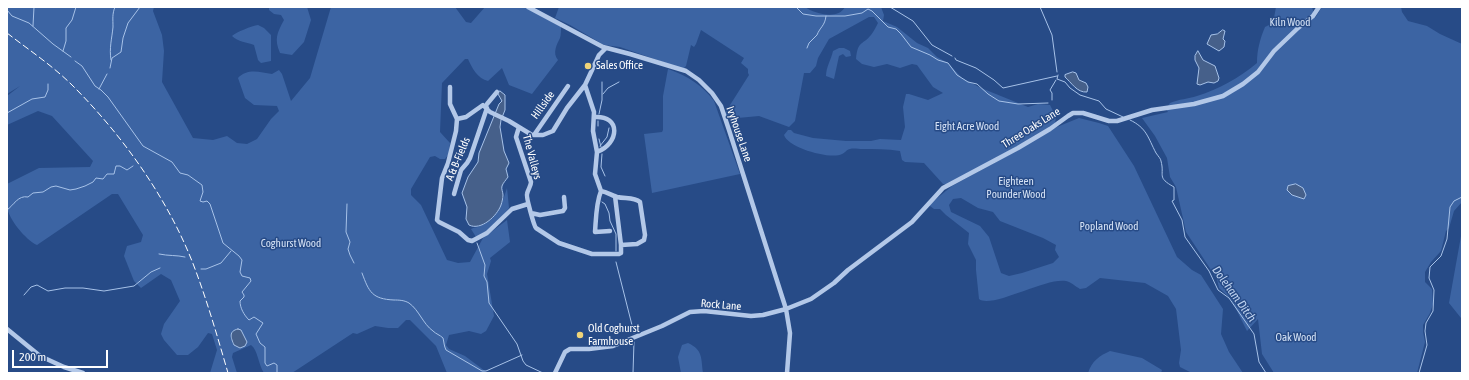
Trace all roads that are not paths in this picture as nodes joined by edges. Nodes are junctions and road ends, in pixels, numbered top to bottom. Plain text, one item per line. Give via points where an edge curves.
1 (528, 7) edge
2 (1319, 7) edge
3 (600, 45) junction
4 (606, 48) junction
5 (599, 55) junction
6 (585, 85) junction
7 (568, 86) dead end
8 (450, 87) dead end
9 (497, 92) dead end
10 (485, 106) junction
11 (594, 117) junction
12 (457, 119) junction
13 (519, 127) junction
14 (534, 135) junction
15 (597, 152) junction
16 (601, 191) junction
17 (454, 194) dead end
18 (615, 196) junction
19 (564, 197) dead end
20 (528, 204) junction
21 (531, 213) junction
22 (610, 232) dead end
23 (621, 245) junction
24 (786, 309) junction
25 (7, 329) edge
26 (83, 373) edge
27 (555, 373) edge
28 (787, 373) edge

1 - 3 street, Ivyhouse Lane
2 - 24 street, Three Oaks Lane via 1313,16 1274,51 1258,72 1232,91 1194,104 1152,110 1109,121 1083,113 1073,113 1018,148 943,188 912,222 821,293
3 - 4 street, Ivyhouse Lane
3 - 5 street
4 - 5 street
4 - 24 street, Ivyhouse Lane via 686,71 715,96 723,110
5 - 6 street
6 - 11 street
6 - 14 street via 552,131 543,136
7 - 14 street, Hillside
8 - 12 street via 450,104
9 - 10 street
10 - 12 street
10 - 13 street via 490,112
10 - 17 street, A & B-Fields via 470,158 461,170
11 - 15 street via 593,131
11 - 15 street via 610,120 614,130 610,143
12 - 20 street via 448,163 442,178 437,220 472,241 486,233 512,209
13 - 14 street
13 - 20 street, The Valleys via 516,137 531,182 526,195
15 - 16 street via 595,174
16 - 18 street
16 - 22 street via 596,213 596,232
18 - 23 street
18 - 23 street via 637,199 640,202 645,235 644,240 637,244
19 - 21 street via 563,211 540,216
20 - 21 street, The Valleys
21 - 23 street, The Valleys via 534,226 558,243 592,254 614,255 621,253
24 - 27 street, Rock Lane via 752,316 704,310 690,312 613,346 570,349 565,352
24 - 28 street, Ivyhouse Lane via 790,333
25 - 26 street via 40,356

